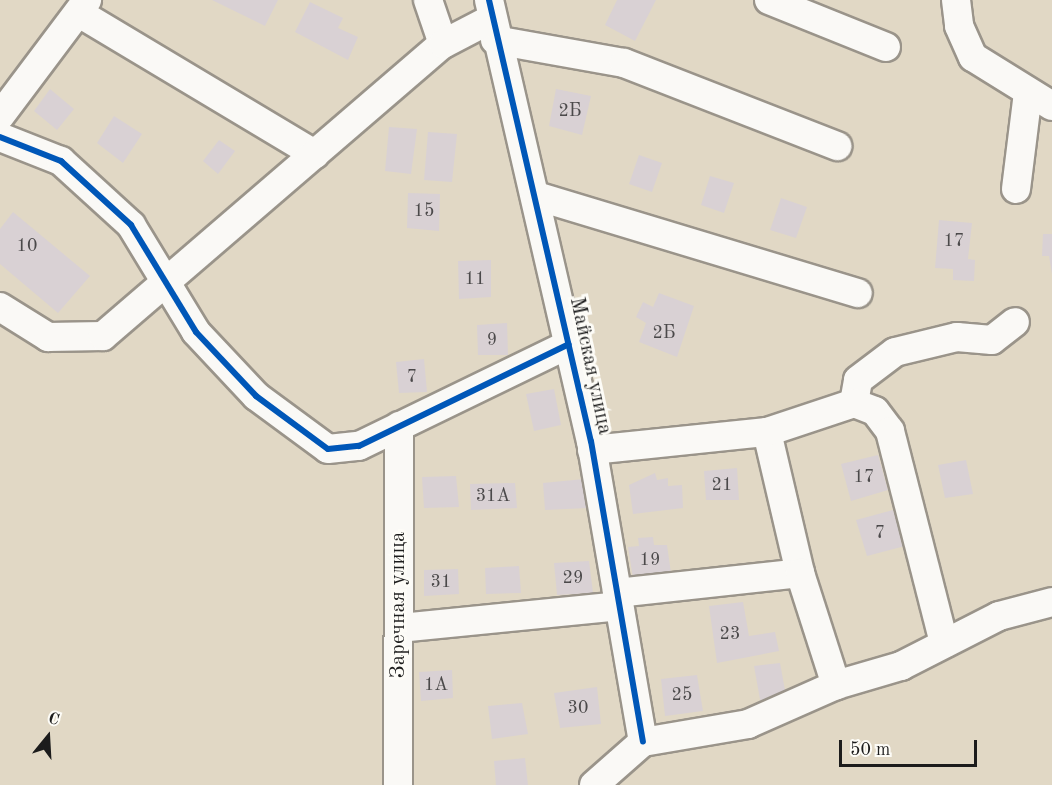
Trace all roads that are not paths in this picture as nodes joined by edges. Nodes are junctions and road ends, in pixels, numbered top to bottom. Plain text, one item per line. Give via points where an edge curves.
1 (428, 0) edge
2 (769, 0) edge
3 (956, 0) edge
4 (83, 6) edge
5 (492, 20) edge
6 (443, 44) junction
7 (886, 47) dead end
8 (1040, 100) edge
9 (0, 116) edge
10 (0, 138) edge
11 (837, 146) dead end
12 (315, 154) junction
13 (1016, 189) dead end
14 (536, 196) junction
15 (165, 284) junction
16 (858, 293) dead end
17 (0, 307) edge
18 (1015, 322) dead end
19 (569, 344) junction
20 (854, 403) junction
21 (399, 426) junction
22 (767, 432) junction
23 (592, 450) junction
24 (800, 573) junction
25 (618, 599) junction
26 (1052, 602) edge
27 (400, 628) junction
28 (945, 643) junction
29 (836, 685) junction
30 (642, 742) junction
31 (398, 785) edge
32 (594, 785) edge

1 - 6 street
2 - 7 street
3 - 8 street via 959,26 973,57
4 - 9 street
4 - 12 street
5 - 6 street
5 - 11 street via 624,63
5 - 14 street, Майская улица
6 - 12 street
8 - 13 street
10 - 15 street via 61,161 131,225
12 - 15 street
14 - 16 street
14 - 19 street, Майская улица
15 - 17 street via 103,336 48,337
15 - 21 street via 196,332 256,396 328,449 358,446
18 - 20 street via 992,340 957,337 895,352 858,380
19 - 21 street
19 - 23 street, Майская улица
20 - 22 street
20 - 28 street via 875,411 890,431
21 - 27 street, Заречная улица
22 - 23 street
22 - 24 street
23 - 25 street, Майская улица
24 - 25 street
24 - 29 street
25 - 27 street
25 - 30 street, Майская улица
26 - 28 street via 999,616
27 - 31 street, Заречная улица
28 - 29 street via 901,666
29 - 30 street via 748,724
30 - 32 street

